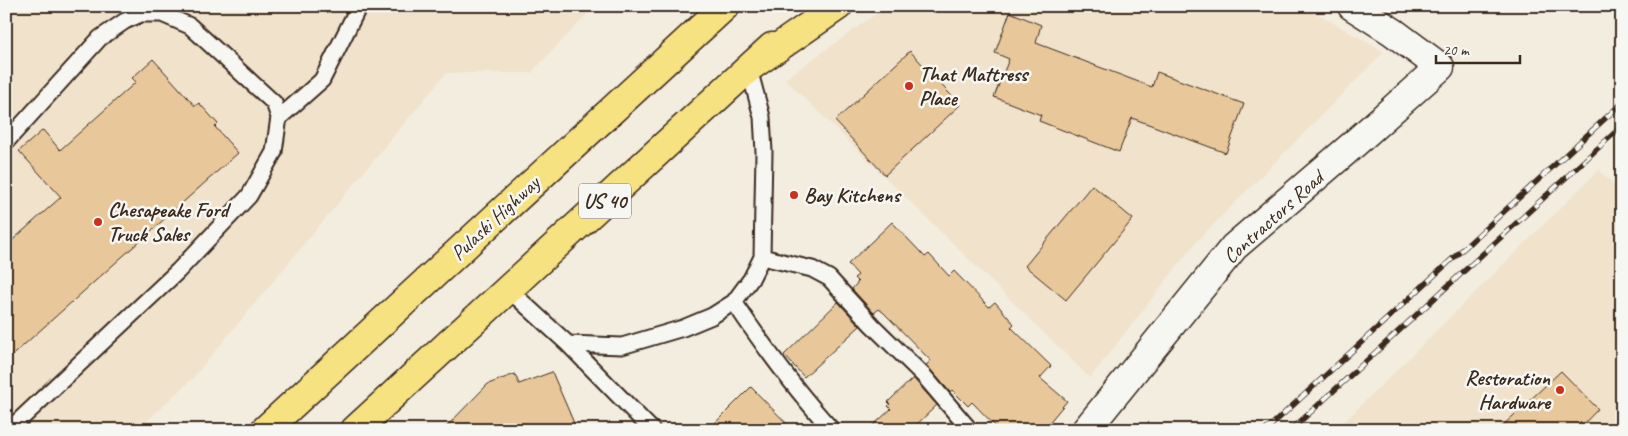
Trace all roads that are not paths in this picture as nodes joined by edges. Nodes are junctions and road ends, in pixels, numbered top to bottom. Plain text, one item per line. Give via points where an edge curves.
1 (359, 6) edge
2 (725, 6) edge
3 (815, 6) edge
4 (838, 6) edge
5 (1352, 6) edge
6 (752, 67) junction
7 (279, 118) junction
8 (6, 142) edge
9 (762, 257) junction
10 (508, 289) junction
11 (734, 302) junction
12 (568, 344) junction
13 (9, 430) edge
14 (265, 430) edge
15 (355, 430) edge
16 (652, 430) edge
17 (832, 430) edge
18 (970, 430) edge
19 (1086, 430) edge

1 - 7 lane via 322,80
2 - 14 highway, Pulaski Highway / US 40
3 - 6 highway, US 40
4 - 6 highway
5 - 19 street, Contractors Road via 1440,67 1234,247
6 - 9 lane via 762,118 764,152
6 - 10 highway, US 40
7 - 8 lane via 274,102 190,26 162,14 141,14 100,38
7 - 13 lane via 274,152 249,196 178,271
9 - 11 lane
9 - 18 lane via 812,269 829,278 924,376
10 - 12 lane
10 - 15 highway, US 40
11 - 12 lane via 683,328 622,346
11 - 17 lane via 803,399
12 - 16 lane

